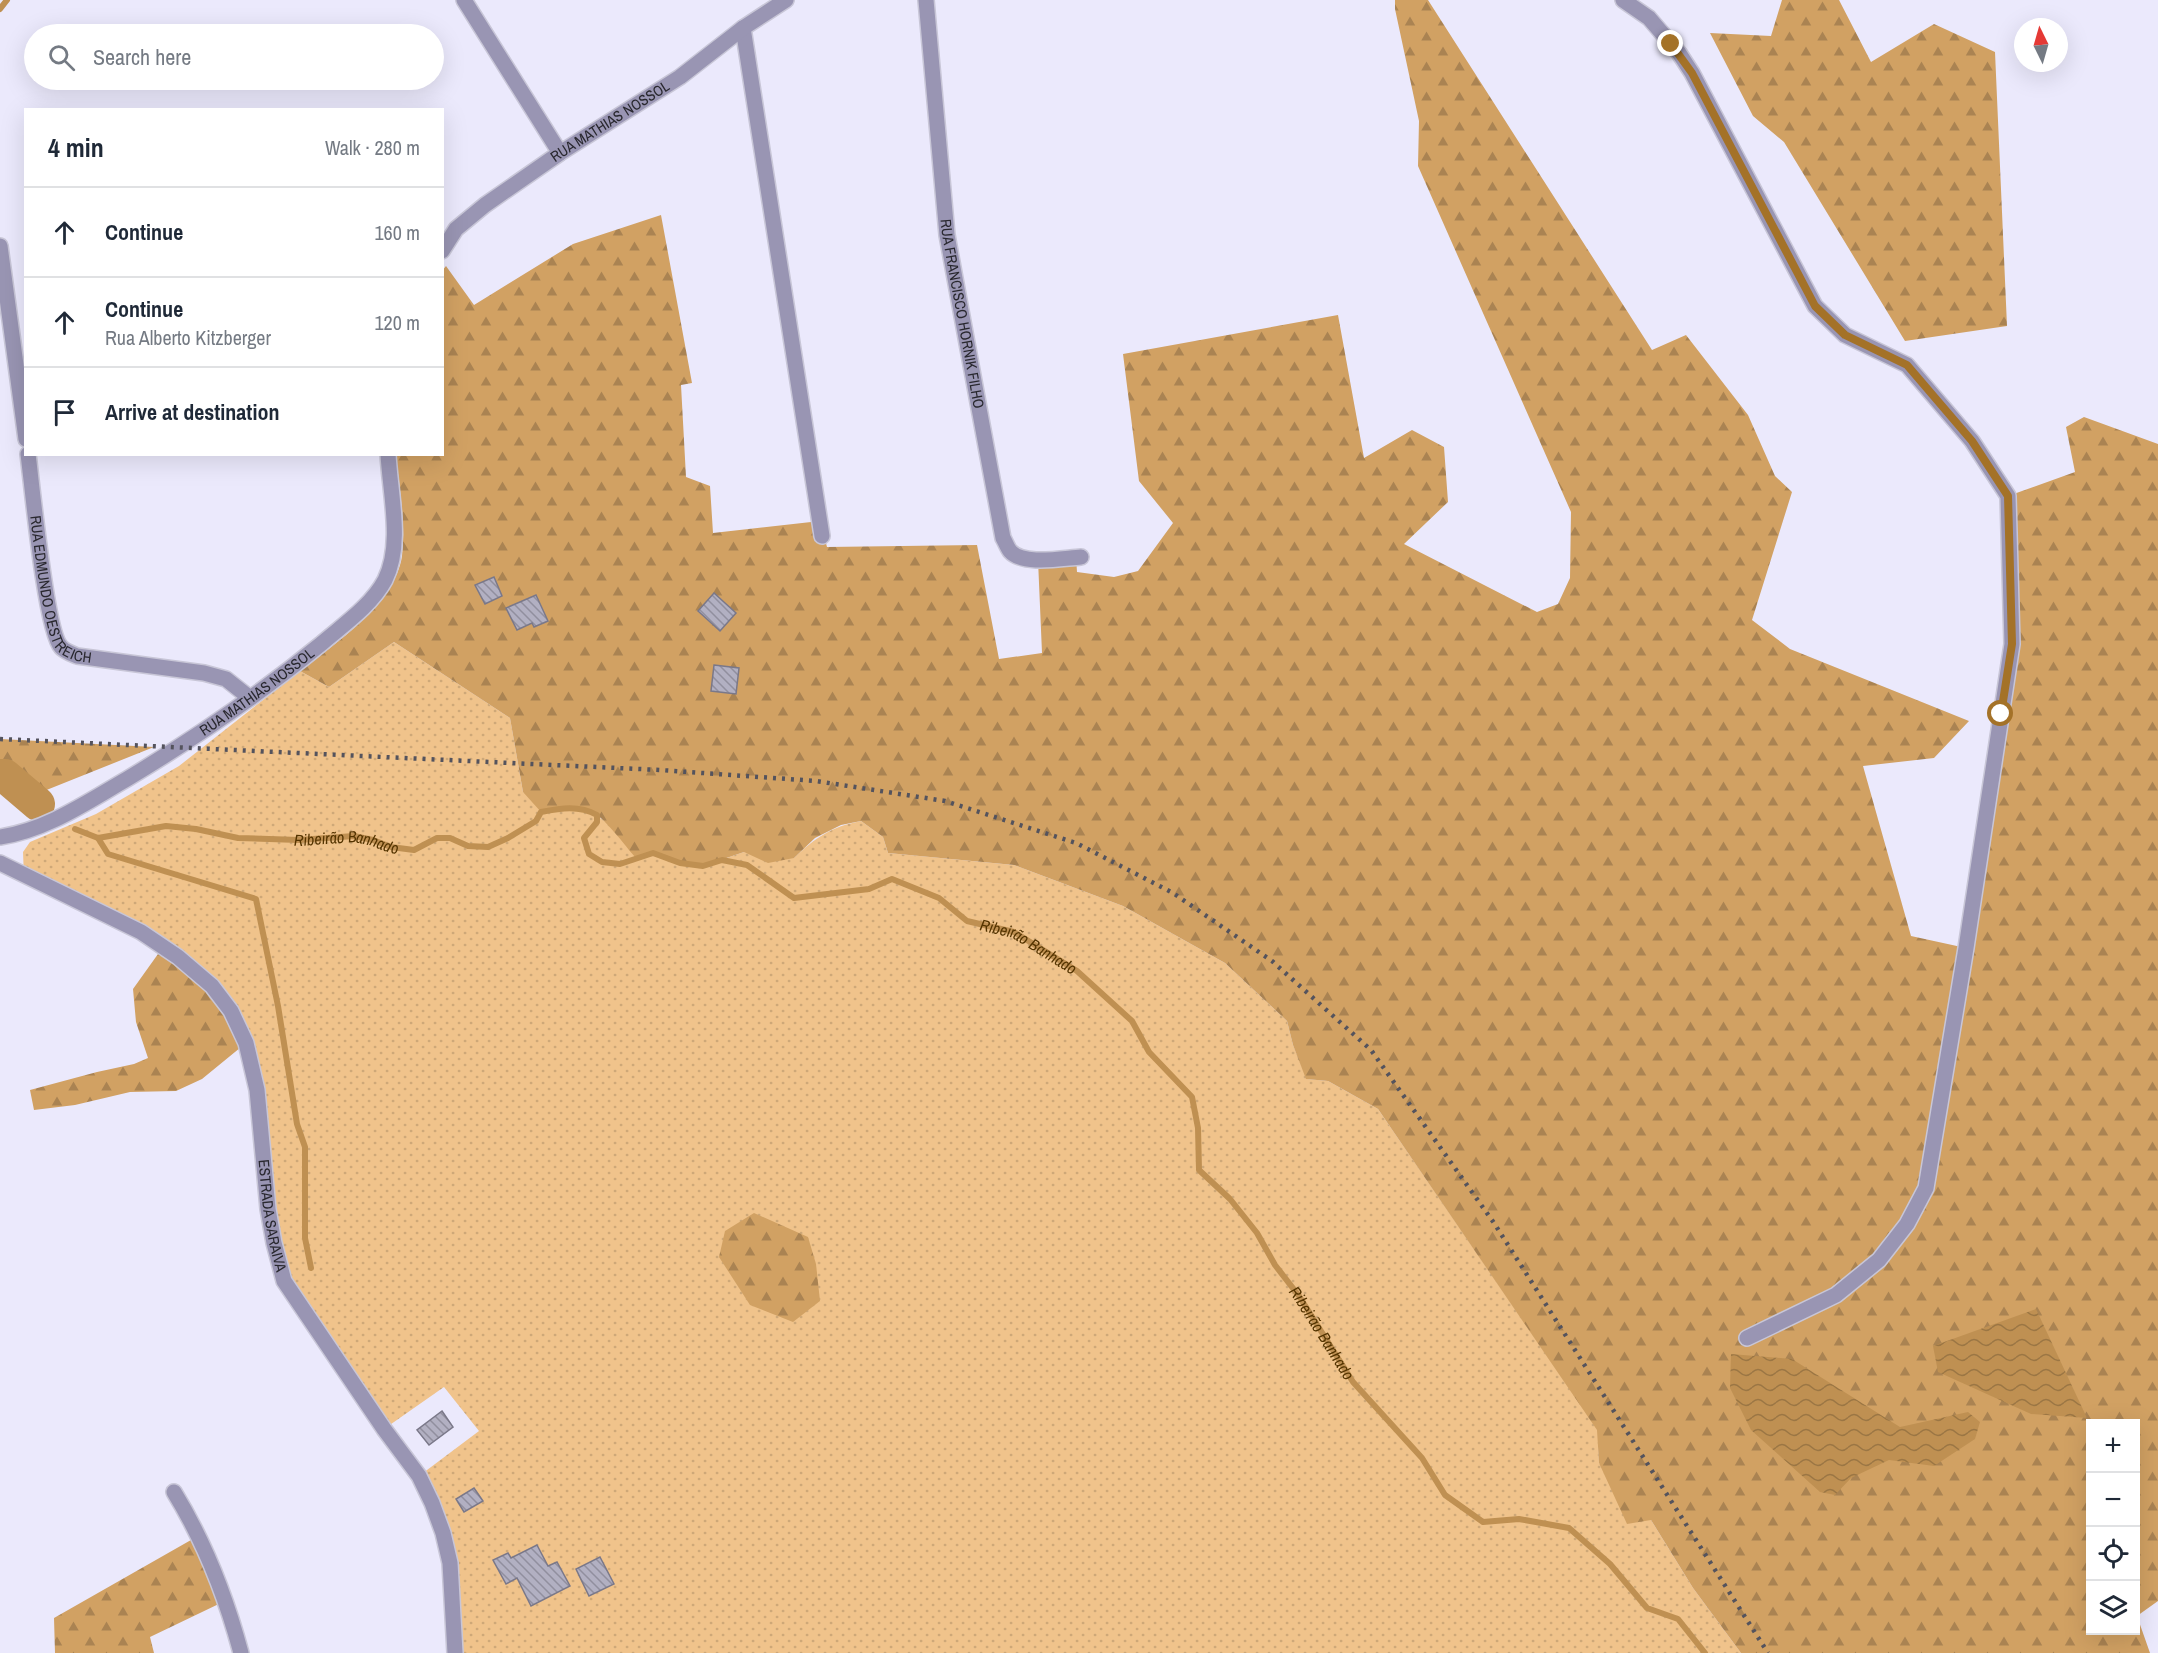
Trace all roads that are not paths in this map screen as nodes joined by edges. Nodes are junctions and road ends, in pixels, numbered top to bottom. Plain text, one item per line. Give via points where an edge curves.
1 (464, 0) edge
2 (786, 0) edge
3 (926, 0) edge
4 (1623, 0) edge
5 (743, 28) junction
6 (560, 153) junction
7 (0, 246) edge
8 (444, 248) edge
9 (24, 424) edge
10 (28, 456) edge
11 (388, 456) edge
12 (822, 536) dead end
13 (1081, 557) dead end
14 (250, 698) junction
15 (0, 837) edge
16 (0, 864) edge
17 (1747, 1338) dead end
18 (174, 1492) dead end
19 (241, 1653) edge
20 (455, 1653) edge

1 - 6 street
2 - 5 street, RUA MATHIAS NOSSOL
3 - 13 street, RUA FRANCISCO HORNIK FILHO via 947,235 1003,538 1010,551 1022,558
4 - 17 street via 1649,18 1692,73 1815,306 1845,335 1907,365 1972,441 2008,496 2012,644 1926,1188 1907,1224 1879,1260 1836,1294
5 - 6 street, RUA MATHIAS NOSSOL via 680,77
5 - 12 street
6 - 8 street, RUA MATHIAS NOSSOL via 485,205 456,229
7 - 9 street
10 - 14 street, RUA EDMUNDO OESTREICH via 48,605 60,647 77,656 204,673 226,679
11 - 14 street, RUA MATHIAS NOSSOL via 394,557 384,581 370,601 344,625
14 - 15 street, RUA MATHIAS NOSSOL via 179,748 76,809 33,829
16 - 20 street, ESTRADA SARAIVA via 141,932 212,986 231,1011 246,1043 257,1090 268,1209 284,1281 418,1476 432,1503 450,1563
18 - 19 street via 191,1519

